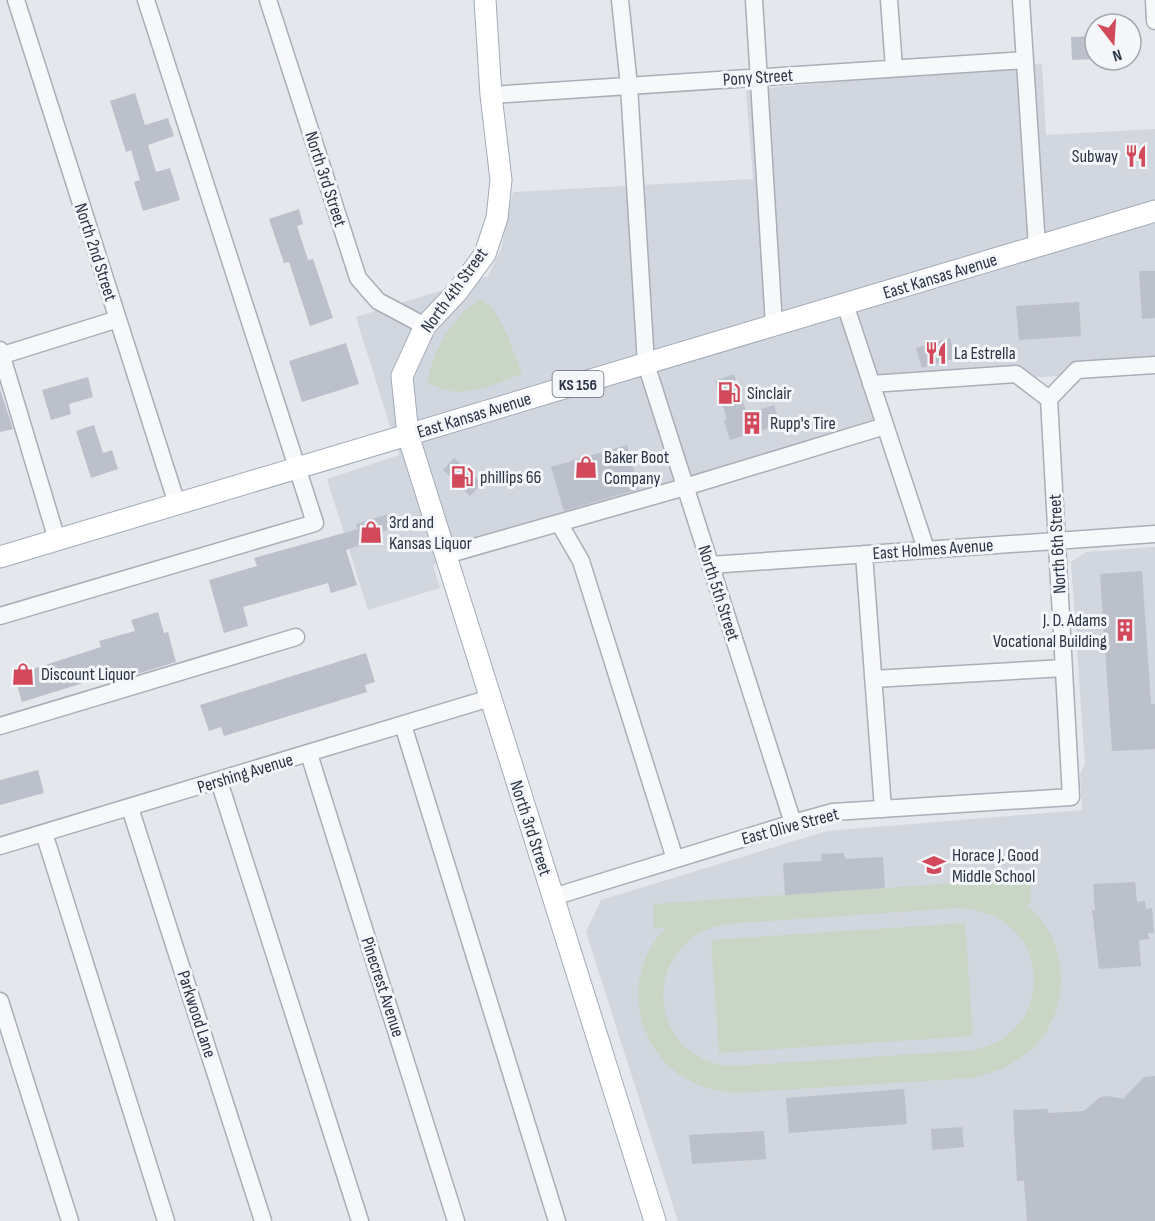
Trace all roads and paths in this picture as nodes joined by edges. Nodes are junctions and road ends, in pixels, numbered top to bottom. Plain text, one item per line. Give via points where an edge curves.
1 (16, 0) edge
2 (146, 0) edge
3 (268, 0) edge
4 (485, 0) edge
5 (620, 0) edge
6 (754, 0) edge
7 (889, 0) edge
8 (1021, 0) edge
9 (1154, 0) edge
10 (1155, 21) edge
11 (1025, 60) junction
12 (894, 68) junction
13 (759, 78) junction
14 (629, 86) junction
15 (491, 94) junction
16 (1155, 211) edge
17 (1037, 247) junction
18 (845, 304) junction
19 (118, 319) junction
20 (425, 326) junction
21 (774, 326) junction
22 (1, 354) edge
23 (646, 364) junction
24 (1155, 365) edge
25 (871, 384) junction
26 (1049, 399) junction
27 (885, 426) junction
28 (408, 435) junction
29 (298, 468) junction
30 (686, 487) junction
31 (177, 504) junction
32 (559, 523) junction
33 (1155, 534) edge
34 (57, 540) junction
35 (1057, 541) junction
36 (926, 549) junction
37 (864, 554) junction
38 (446, 555) junction
39 (0, 557) edge
40 (710, 565) junction
41 (0, 616) edge
42 (296, 637) dead end
43 (1064, 668) junction
44 (873, 679) junction
45 (490, 698) junction
46 (403, 725) junction
47 (0, 726) edge
48 (309, 754) junction
49 (219, 781) junction
50 (1071, 796) joint
51 (130, 808) junction
52 (883, 809) junction
53 (793, 823) junction
54 (44, 833) junction
55 (0, 846) edge
56 (675, 859) junction
57 (553, 897) junction
58 (0, 1001) edge
59 (650, 1220) edge
60 (70, 1221) edge
61 (166, 1221) edge
62 (263, 1221) edge
63 (360, 1221) edge
64 (456, 1221) edge
65 (557, 1221) edge

1 - 19 street, North 2nd Street
2 - 29 street
3 - 20 street, North 3rd Street via 358,278 378,301
4 - 15 main road, North 4th Street
5 - 14 street, North 5th Street
6 - 13 street
7 - 12 street
8 - 11 street
9 - 10 street
11 - 12 street, Pony Street
11 - 17 street
12 - 13 street, Pony Street
13 - 14 street, Pony Street
13 - 21 street
14 - 15 street, Pony Street
14 - 23 street, North 5th Street
15 - 20 main road, North 4th Street via 501,180 497,218 485,254
16 - 17 main road, East Kansas Avenue / KS 156
17 - 18 main road, East Kansas Avenue / KS 156
18 - 21 main road, East Kansas Avenue / KS 156
18 - 25 street
19 - 22 street
19 - 31 street, North 2nd Street
20 - 28 main road, North 4th Street via 402,376
21 - 23 main road, East Kansas Avenue / KS 156
22 - 34 street
23 - 28 main road, East Kansas Avenue / KS 156
23 - 30 street, North 5th Street
24 - 26 street via 1077,370
25 - 26 street via 1016,374
25 - 27 street
26 - 35 street, North 6th Street
27 - 30 street
27 - 36 street
28 - 29 main road, East Kansas Avenue / KS 156
28 - 38 main road, North 3rd Street
29 - 31 main road, East Kansas Avenue / KS 156
29 - 41 street via 315,523
30 - 32 street
30 - 40 street, North 5th Street
31 - 34 main road, East Kansas Avenue / KS 156
32 - 38 street
32 - 56 street via 581,561
33 - 35 street, East Holmes Avenue
34 - 39 main road, East Kansas Avenue / KS 156
35 - 36 street, East Holmes Avenue
35 - 43 street, North 6th Street
36 - 37 street, East Holmes Avenue
37 - 40 street, East Holmes Avenue
37 - 44 street
38 - 45 main road, North 3rd Street
40 - 53 street, North 5th Street
42 - 47 street
43 - 44 street
43 - 50 street, North 6th Street
44 - 52 street
45 - 46 street, Pershing Avenue
45 - 57 main road, North 3rd Street
46 - 48 street, Pershing Avenue
46 - 65 street
48 - 49 street, Pershing Avenue
48 - 64 street, Pinecrest Avenue
49 - 51 street, Pershing Avenue
49 - 63 street
50 - 52 street, East Olive Street
51 - 54 street, Pershing Avenue
51 - 62 street, Parkwood Lane
52 - 53 street, East Olive Street via 833,812
53 - 56 street, East Olive Street
54 - 55 street, Pershing Avenue
54 - 61 street
56 - 57 street, East Olive Street
57 - 59 main road, North 3rd Street
58 - 60 street

